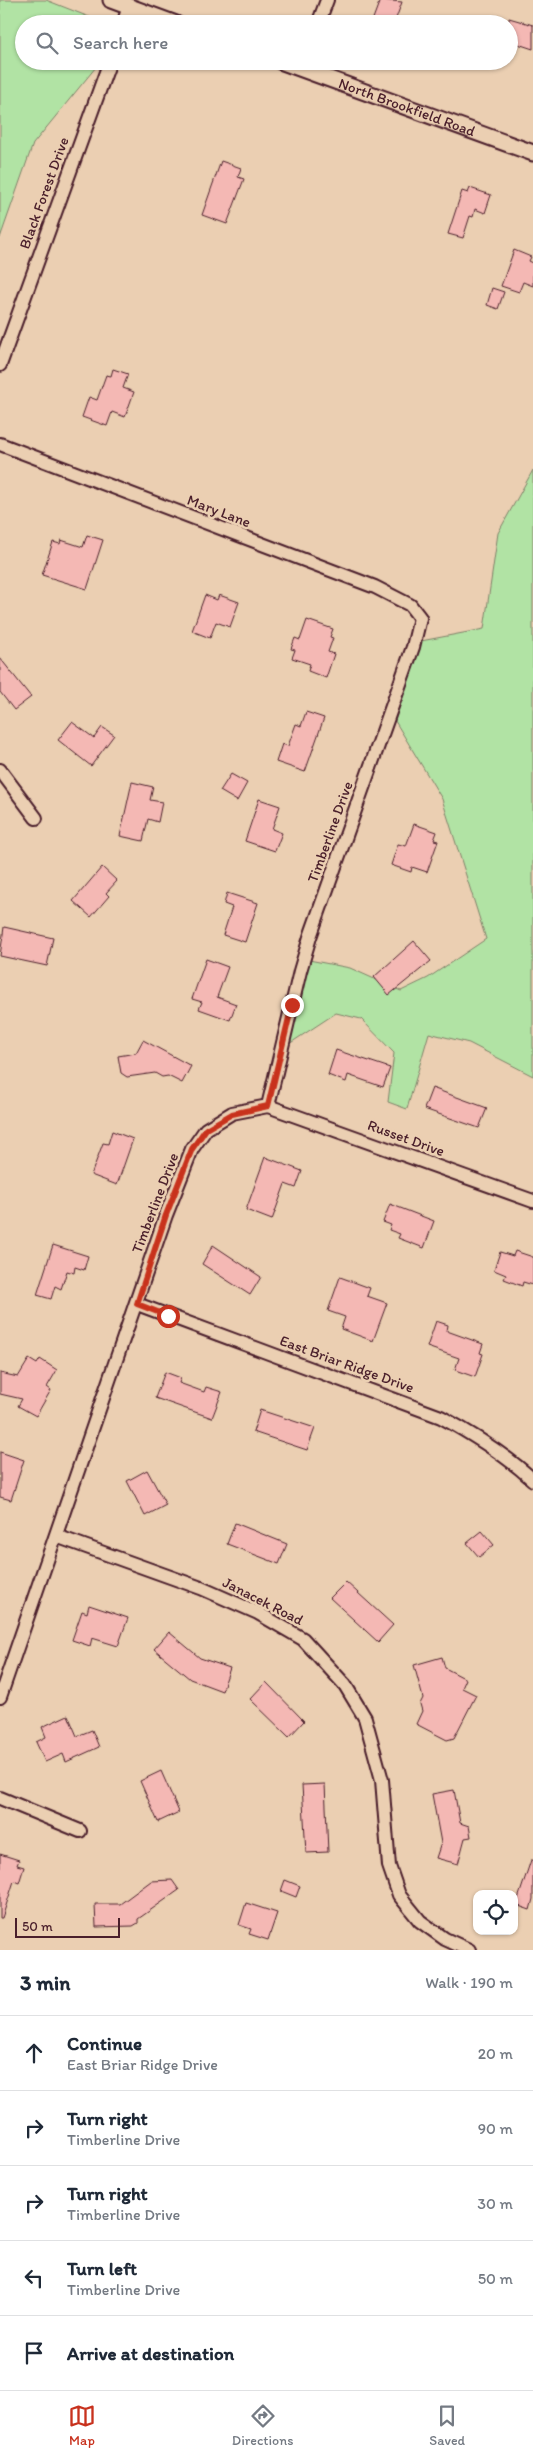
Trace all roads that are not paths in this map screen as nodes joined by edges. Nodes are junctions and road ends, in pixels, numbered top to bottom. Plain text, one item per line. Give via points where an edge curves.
1 (111, 0) edge
2 (327, 0) edge
3 (129, 6) junction
4 (126, 15) edge
5 (152, 15) edge
6 (321, 15) edge
7 (107, 70) edge
8 (314, 70) edge
9 (533, 153) edge
10 (0, 365) edge
11 (0, 444) edge
12 (420, 618) joint
13 (0, 770) edge
14 (36, 818) dead end
15 (268, 1106) junction
16 (533, 1201) edge
17 (137, 1304) junction
18 (533, 1480) edge
19 (56, 1536) junction
20 (0, 1697) edge
21 (0, 1798) edge
22 (80, 1831) dead end
23 (469, 1950) edge

1 - 3 street
2 - 6 street
3 - 4 street
3 - 5 street
7 - 10 street, Black Forest Drive
8 - 9 street, North Brookfield Road
11 - 12 street, Mary Lane via 375,587 410,605
12 - 15 street, Timberline Drive via 414,647 300,971
13 - 14 street
15 - 16 street, Russet Drive
15 - 17 street, Timberline Drive via 232,1114 206,1129 192,1149
17 - 18 street, East Briar Ridge Drive via 441,1416 511,1460
17 - 19 street, Timberline Drive
19 - 20 street, Timberline Drive
19 - 23 street, Janacek Road via 201,1588 258,1613 303,1639 346,1685 365,1718 382,1780 389,1866 400,1895 420,1921 445,1939
21 - 22 street

